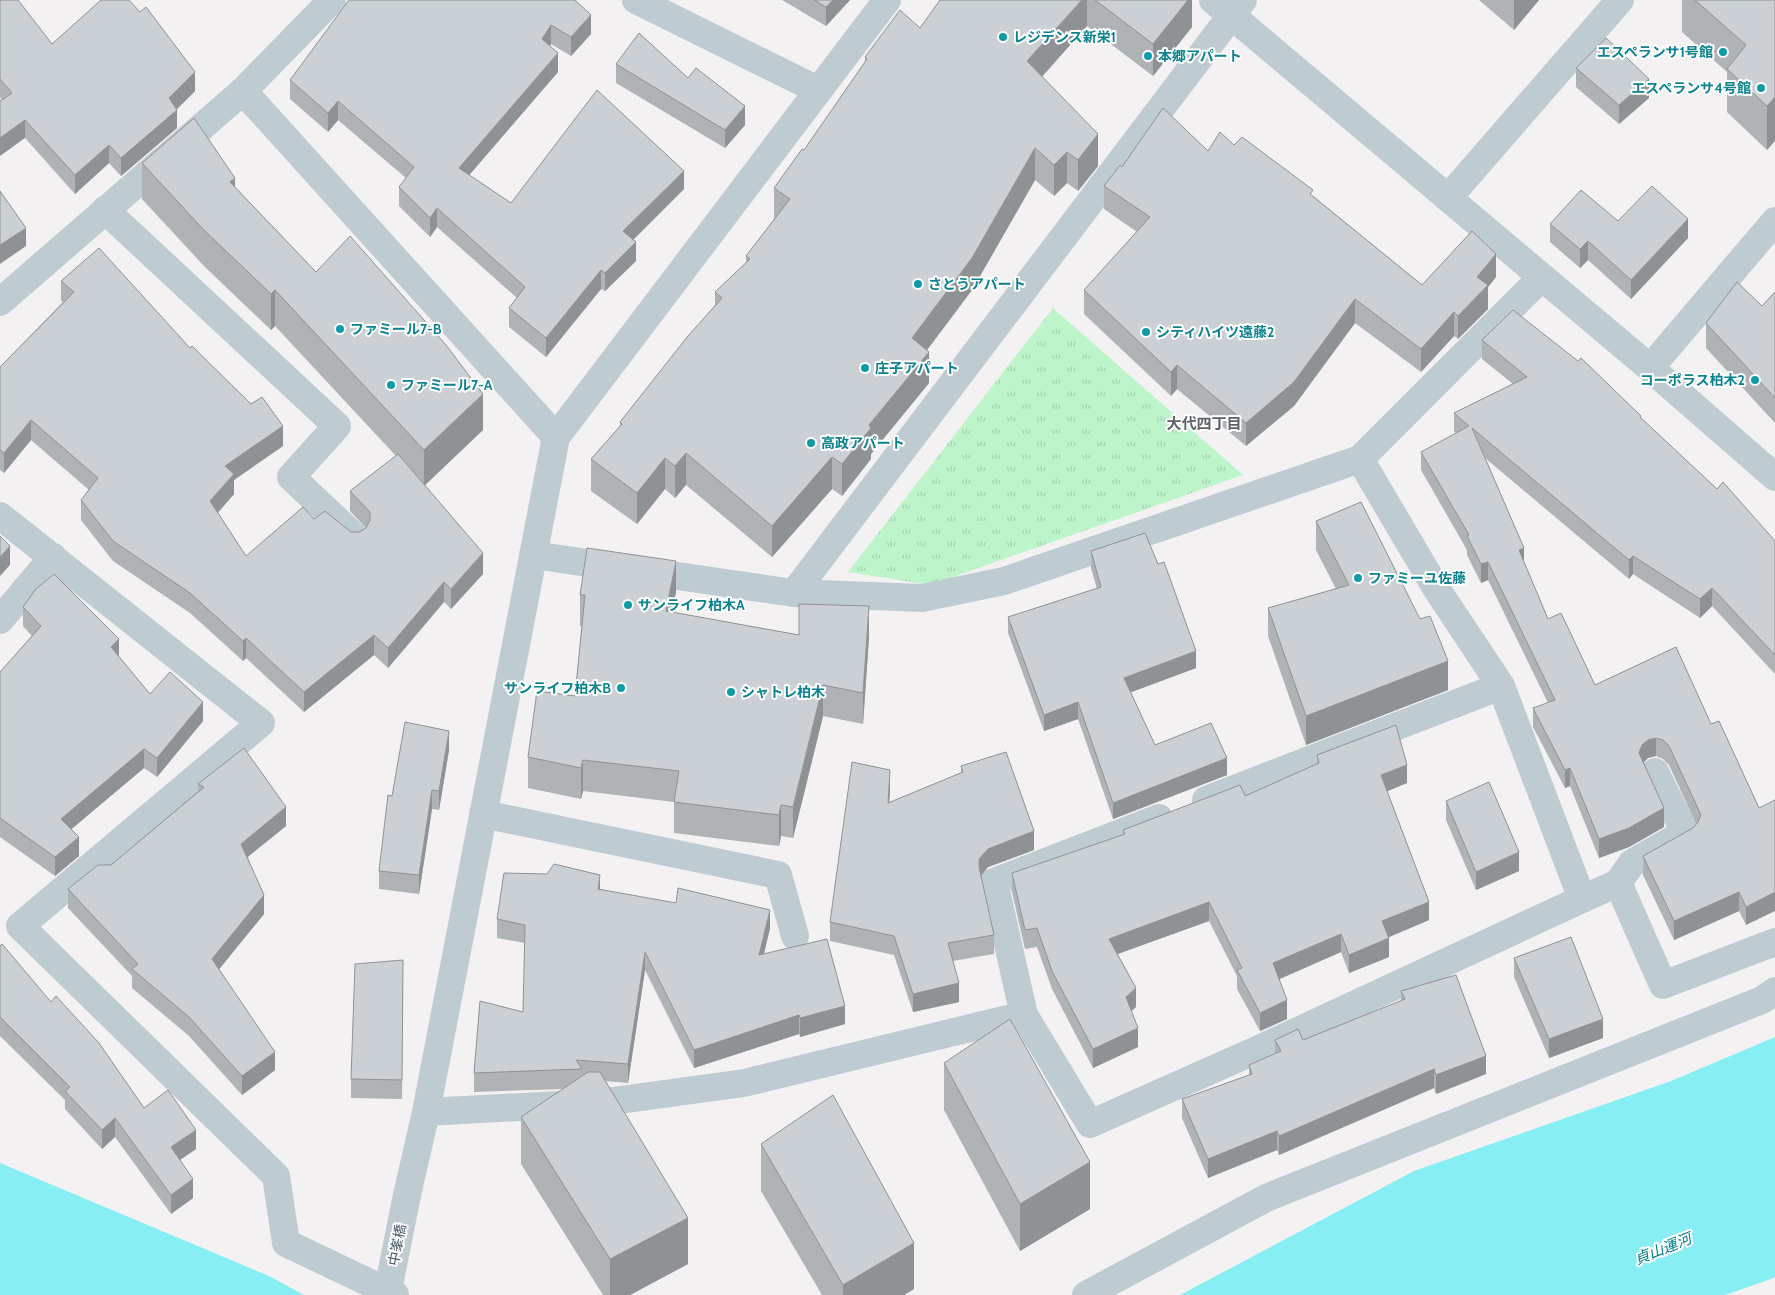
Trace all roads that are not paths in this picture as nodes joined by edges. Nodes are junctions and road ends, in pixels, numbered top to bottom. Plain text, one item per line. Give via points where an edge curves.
1 (332, 0) edge
2 (636, 0) edge
3 (886, 0) edge
4 (1620, 0) edge
5 (1229, 4) edge
6 (818, 90) junction
7 (243, 91) junction
8 (1448, 198) junction
9 (106, 210) junction
10 (1775, 221) edge
11 (1541, 278) junction
12 (0, 302) edge
13 (1650, 368) junction
14 (556, 437) junction
15 (1360, 459) junction
16 (1775, 478) edge
17 (0, 516) edge
18 (355, 537) edge
19 (533, 555) junction
20 (53, 557) junction
21 (794, 593) junction
22 (0, 620) edge
23 (1501, 686) junction
24 (1655, 772) dead end
25 (483, 814) junction
26 (1618, 882) junction
27 (1582, 898) junction
28 (795, 936) dead end
29 (1775, 942) edge
30 (1775, 990) edge
31 (1024, 1015) junction
32 (426, 1112) junction
33 (387, 1295) edge
34 (395, 1295) edge
35 (1086, 1295) edge

1 - 7 street
2 - 6 street
3 - 6 street
4 - 8 street
5 - 8 street
5 - 21 street
6 - 14 street
7 - 9 street
7 - 14 street
8 - 11 street
9 - 12 street
9 - 18 street via 337,426 291,477
10 - 13 street
11 - 13 street
11 - 15 street
13 - 16 street
14 - 19 street, 中峯橋
15 - 21 street via 1004,581 922,598
15 - 23 street via 1436,588
17 - 20 street
19 - 21 street
19 - 25 street, 中峯橋
20 - 22 street
20 - 34 street via 261,723 20,926 276,1176 286,1243
23 - 27 street
23 - 31 street via 994,882
24 - 26 street via 1684,833 1632,863
25 - 28 street via 778,875
25 - 32 street, 中峯橋
26 - 27 street
26 - 29 street via 1663,985
27 - 31 street via 1090,1124
30 - 35 street via 1762,1000 1266,1198
31 - 32 street via 744,1083 598,1103
32 - 33 street, 中峯橋, bridge

